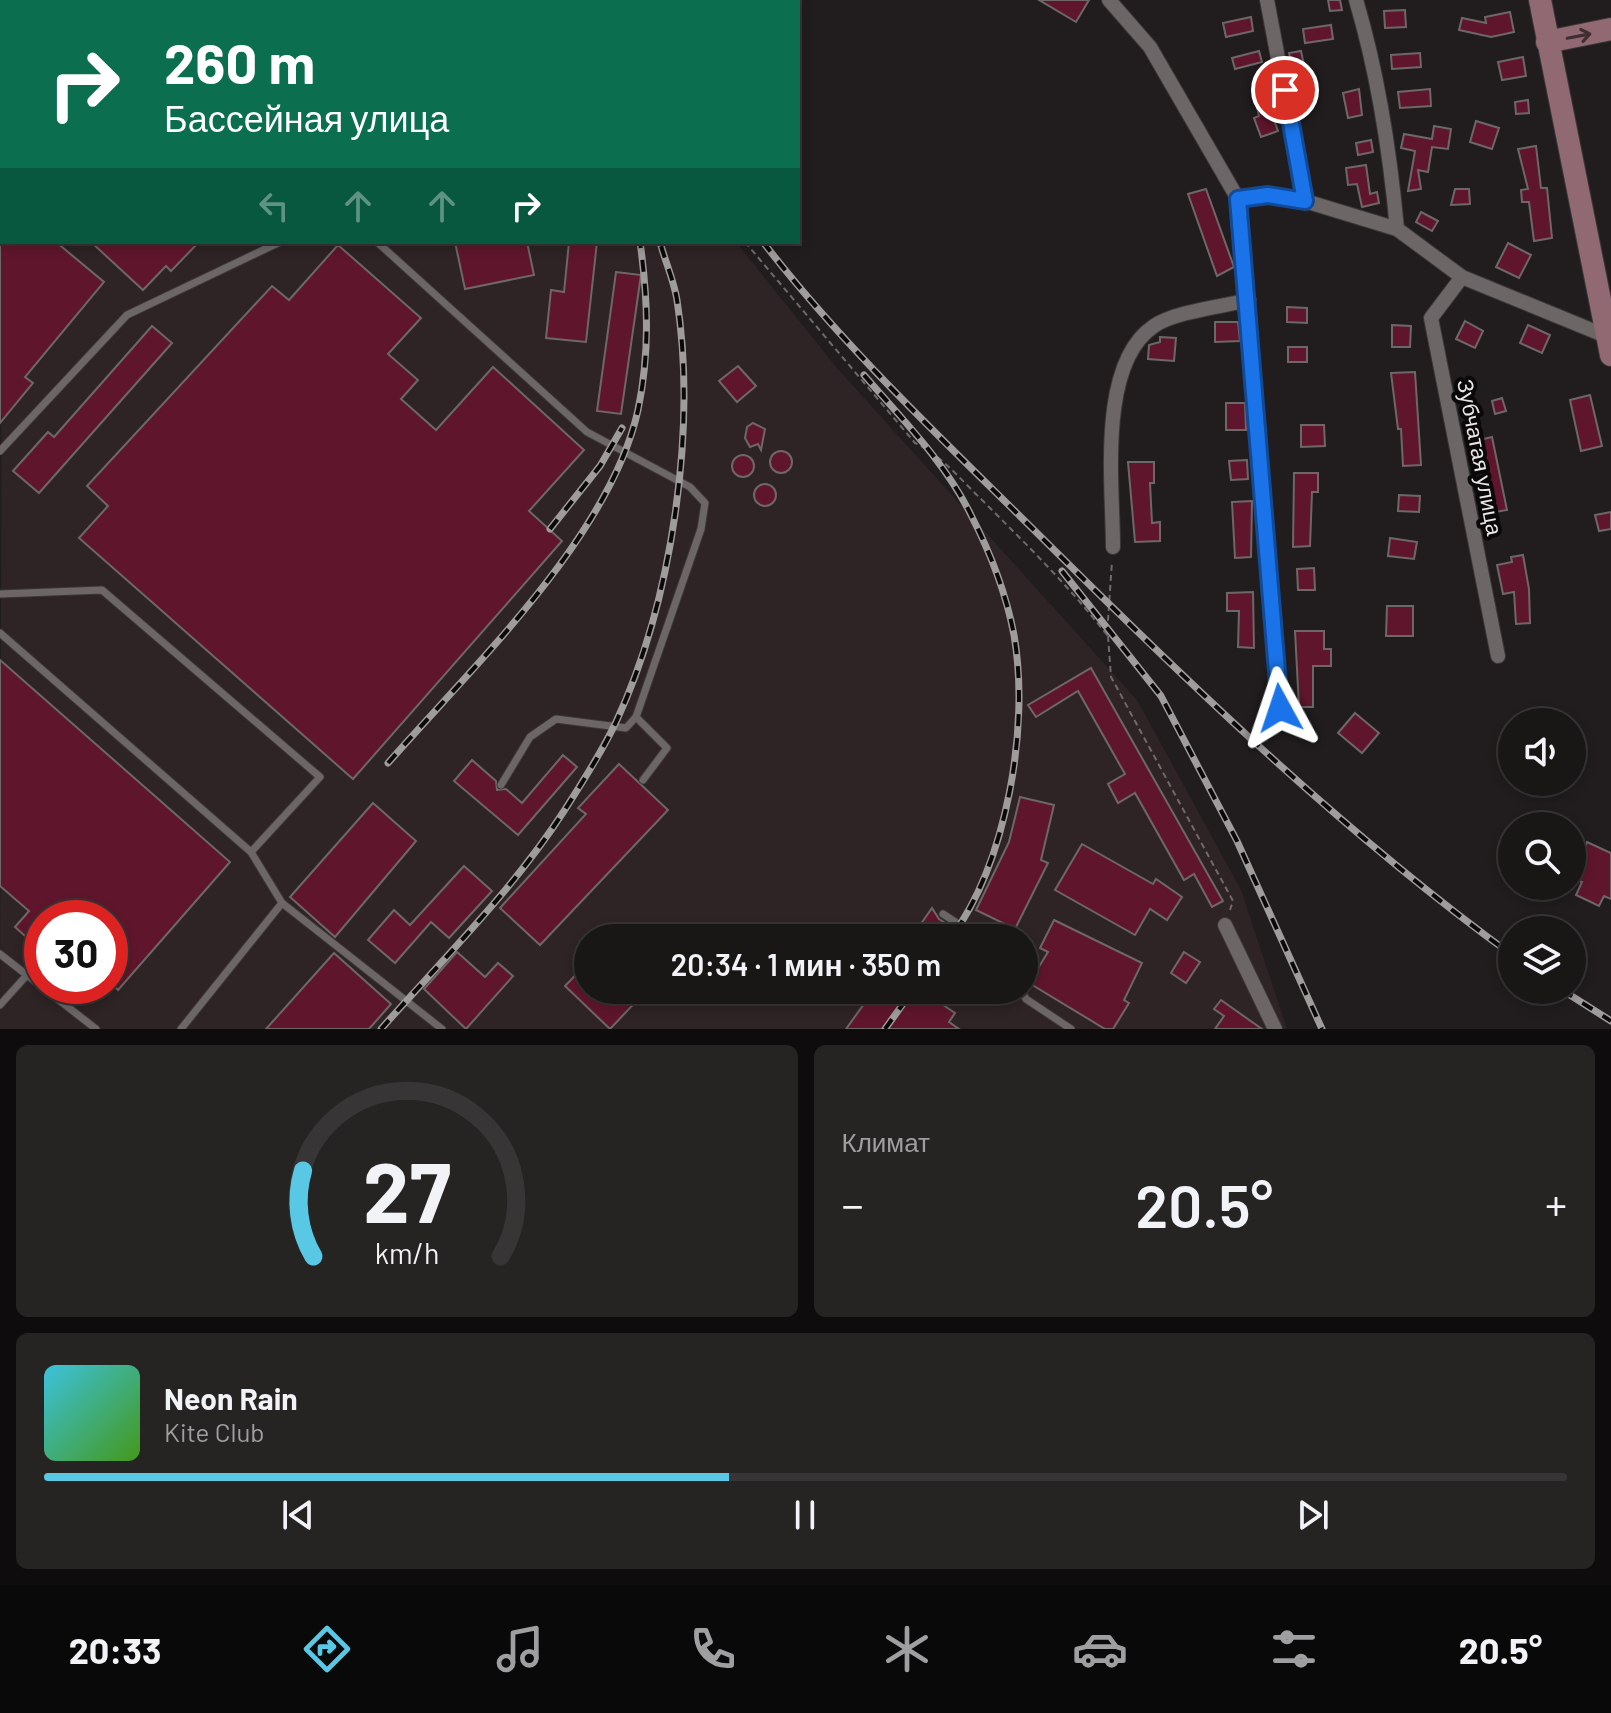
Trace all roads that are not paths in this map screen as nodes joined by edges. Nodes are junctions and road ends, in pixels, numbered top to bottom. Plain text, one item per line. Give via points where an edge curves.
1 (1109, 0) edge
2 (1267, 0) edge
3 (1356, 0) edge
4 (1540, 0) edge
5 (1611, 29) edge
6 (1547, 42) junction
7 (1238, 199) junction
8 (1305, 201) junction
9 (1397, 229) junction
10 (276, 244) edge
11 (379, 244) edge
12 (1462, 277) junction
13 (1249, 300) junction
14 (1610, 341) edge
15 (0, 451) edge
16 (1113, 547) road end
17 (0, 594) edge
18 (0, 633) edge
19 (1498, 656) dead end
20 (1280, 708) dead end
21 (636, 717) junction
22 (643, 780) dead end
23 (501, 785) dead end
24 (251, 852) junction
25 (282, 903) junction
26 (943, 914) dead end
27 (958, 924) edge
28 (1225, 925) road end
29 (0, 954) edge
30 (24, 973) edge
31 (24, 978) edge
32 (64, 1004) edge
33 (1034, 1004) edge
34 (0, 1005) edge
35 (96, 1029) edge
36 (181, 1029) edge
37 (442, 1029) edge
38 (1071, 1029) edge
39 (1275, 1029) edge

1 - 7 street via 1150,47
2 - 8 street
3 - 9 street via 1368,40
4 - 6 main road
6 -> 5 main road
6 - 14 main road
7 - 8 street via 1268,195
7 - 13 street
8 - 9 street
9 - 12 street
10 - 15 lane via 127,315
11 - 21 lane via 587,432 690,487 705,503 701,529
12 - 14 street
12 - 19 street, Зубчатая улица via 1431,318
13 - 16 street via 1157,323 1130,351 1113,413
13 - 20 street
17 - 24 lane via 102,590 320,777
18 - 24 lane
21 - 22 lane via 667,748
21 - 23 lane via 626,728 556,719 530,737
24 - 25 lane
25 - 36 lane
25 - 37 lane
26 - 27 lane
28 - 39 street
29 - 30 lane
31 - 34 lane
32 - 35 lane
33 - 38 lane

